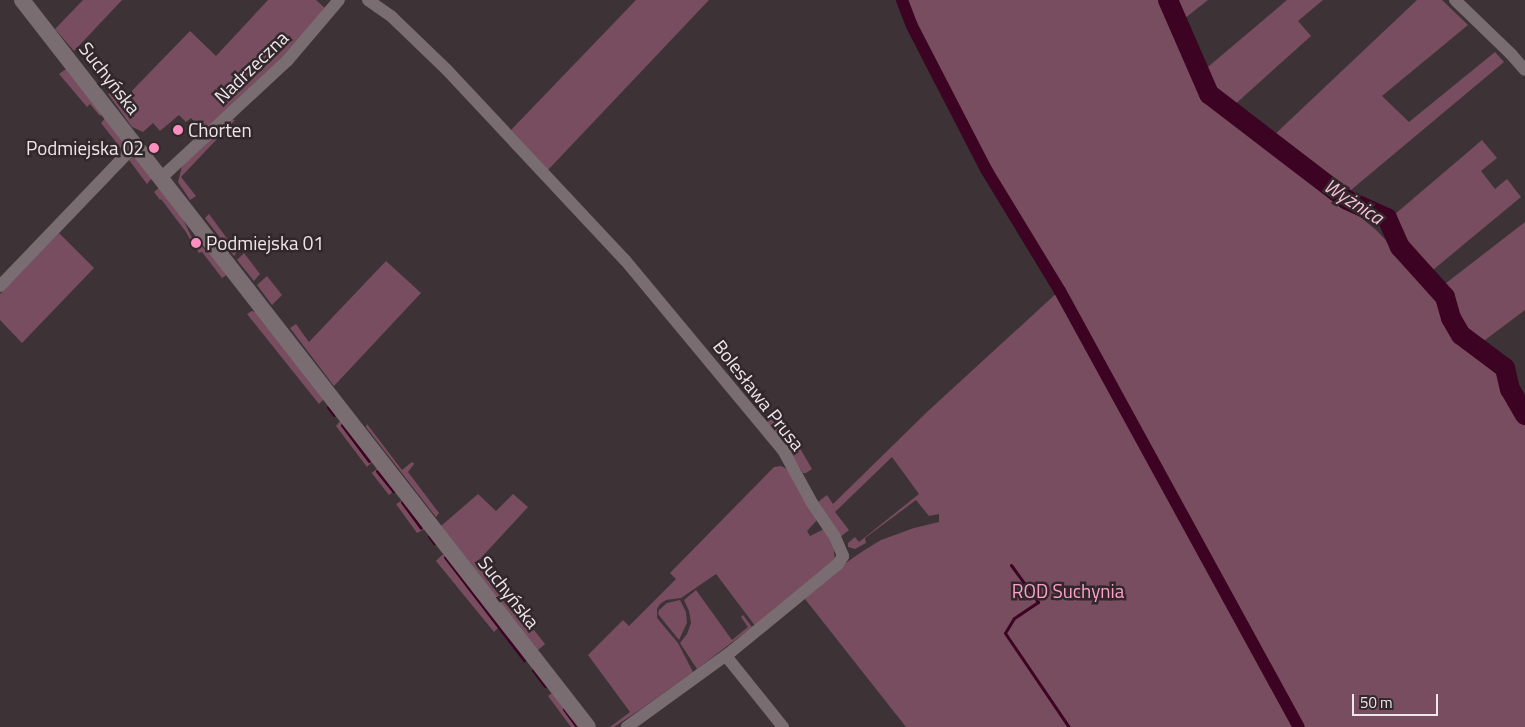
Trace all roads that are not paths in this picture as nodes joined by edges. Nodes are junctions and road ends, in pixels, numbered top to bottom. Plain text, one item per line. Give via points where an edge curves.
1 (22, 0) edge
2 (340, 0) edge
3 (368, 0) edge
4 (1455, 0) edge
5 (1525, 70) edge
6 (136, 144) junction
7 (162, 177) junction
8 (0, 286) edge
9 (726, 656) junction
10 (588, 727) edge
11 (627, 727) edge
12 (783, 727) edge

1 - 6 street, Suchyńska
2 - 7 street, Nadrzeczna via 287,61
3 - 9 street, Bolesława Prusa via 392,17 447,70 625,260 783,450 835,537 843,556 838,564
4 - 5 street
6 - 7 street, Suchyńska
6 - 8 street
7 - 10 street, Suchyńska
9 - 11 street, Bolesława Prusa
9 - 12 street

